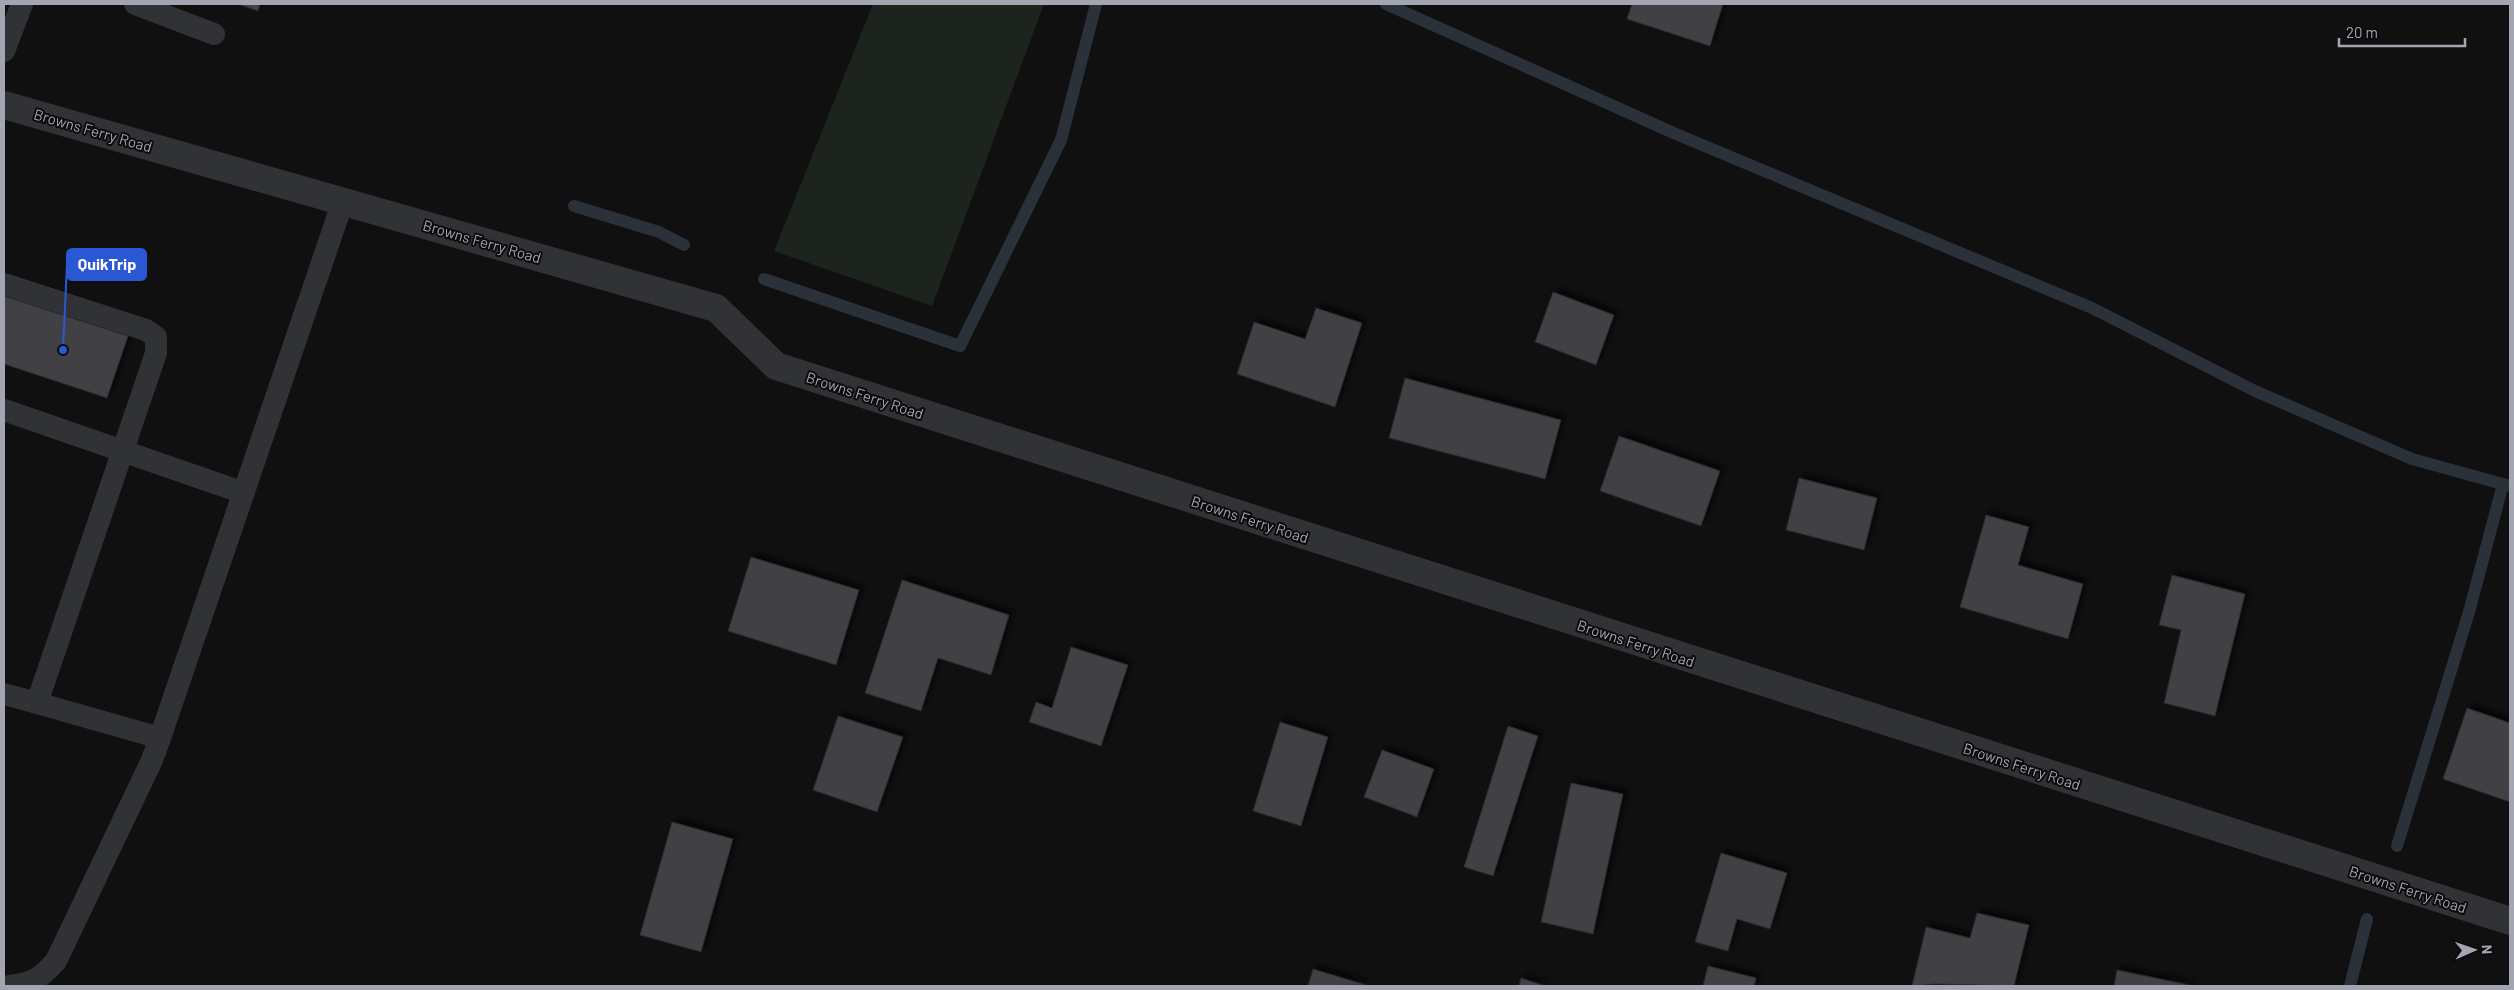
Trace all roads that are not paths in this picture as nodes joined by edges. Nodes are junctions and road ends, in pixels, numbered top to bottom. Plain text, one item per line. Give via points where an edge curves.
1 (22, 4) edge
2 (135, 4) edge
3 (214, 34) dead end
4 (4, 52) edge
5 (4, 105) edge
6 (343, 201) junction
7 (4, 284) edge
8 (4, 410) edge
9 (123, 450) junction
10 (244, 492) junction
11 (4, 694) edge
12 (37, 703) junction
13 (160, 738) junction
14 (2510, 921) edge
15 (10, 986) edge

1 - 4 lane
2 - 3 lane
5 - 6 street, Browns Ferry Road
6 - 10 lane
6 - 14 street, Browns Ferry Road via 716,308 776,366
7 - 9 lane via 146,330 156,337 156,353
8 - 9 lane
9 - 10 lane
9 - 12 lane
10 - 13 lane
11 - 12 lane
12 - 13 lane
13 - 15 lane via 56,961 44,975 30,983

